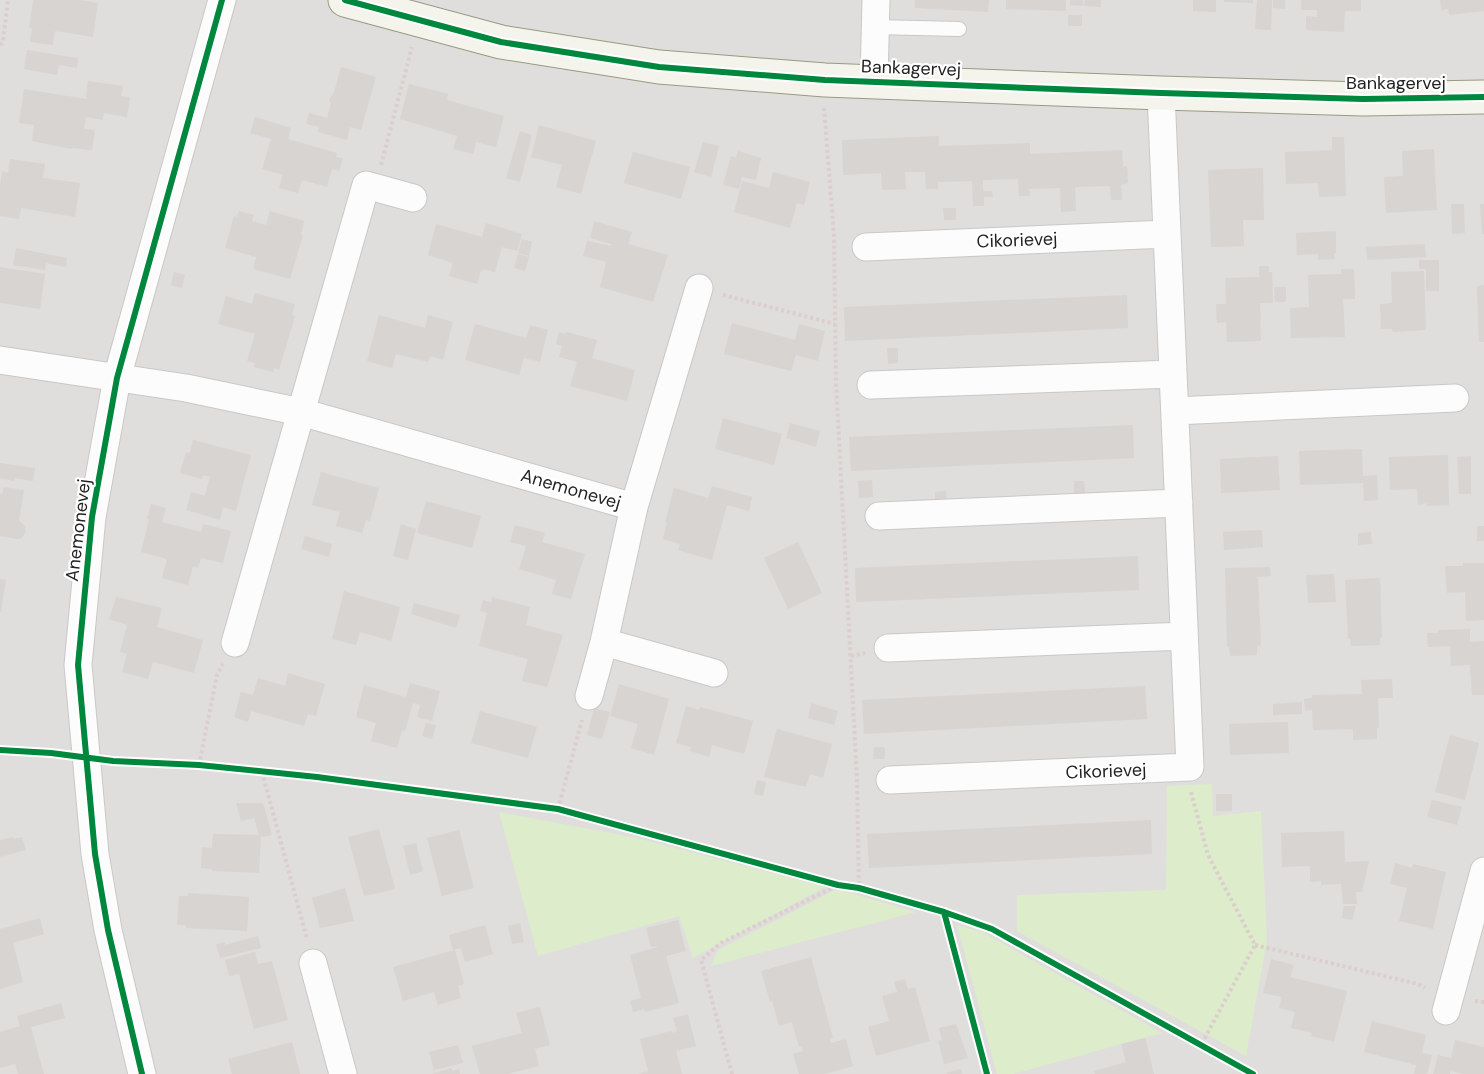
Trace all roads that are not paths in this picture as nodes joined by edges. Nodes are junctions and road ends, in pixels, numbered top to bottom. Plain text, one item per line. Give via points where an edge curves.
1 (222, 0) edge
2 (345, 0) edge
3 (876, 0) edge
4 (875, 27) junction
5 (959, 29) dead end
6 (874, 82) junction
7 (1161, 93) junction
8 (1484, 97) edge
9 (413, 198) dead end
10 (1167, 234) junction
11 (866, 247) dead end
12 (699, 288) road end
13 (0, 360) edge
14 (1173, 374) junction
15 (117, 378) junction
16 (871, 385) dead end
17 (1455, 398) dead end
18 (1175, 411) junction
19 (301, 412) junction
20 (1179, 503) junction
21 (634, 507) junction
22 (879, 516) dead end
23 (1184, 636) junction
24 (604, 642) junction
25 (235, 643) road end
26 (888, 648) dead end
27 (714, 673) dead end
28 (589, 696) road end
29 (890, 780) dead end
30 (1484, 871) edge
31 (313, 963) road end
32 (1447, 1006) road end
33 (142, 1074) edge
34 (343, 1074) edge

1 - 15 street, Anemonevej
2 - 6 street, Bankagervej via 501,42 659,67
3 - 4 street
4 - 5 lane
4 - 6 street
6 - 7 street, Bankagervej
7 - 8 street, Bankagervej via 1363,99
7 - 10 street
9 - 19 street via 366,185
10 - 11 street, Cikorievej
10 - 14 street
12 - 21 street, Anemonevej
13 - 15 street, Anemonevej
14 - 16 street
14 - 18 street
15 - 19 street, Anemonevej
15 - 33 street, Anemonevej via 92,517 78,665 95,854 108,930
17 - 18 street
18 - 20 street
19 - 21 street, Anemonevej
19 - 25 street
20 - 22 street
20 - 23 street
21 - 24 street, Anemonevej
23 - 26 street
23 - 29 street, Cikorievej via 1190,767
24 - 27 street
24 - 28 street, Anemonevej
30 - 32 street
31 - 34 street

